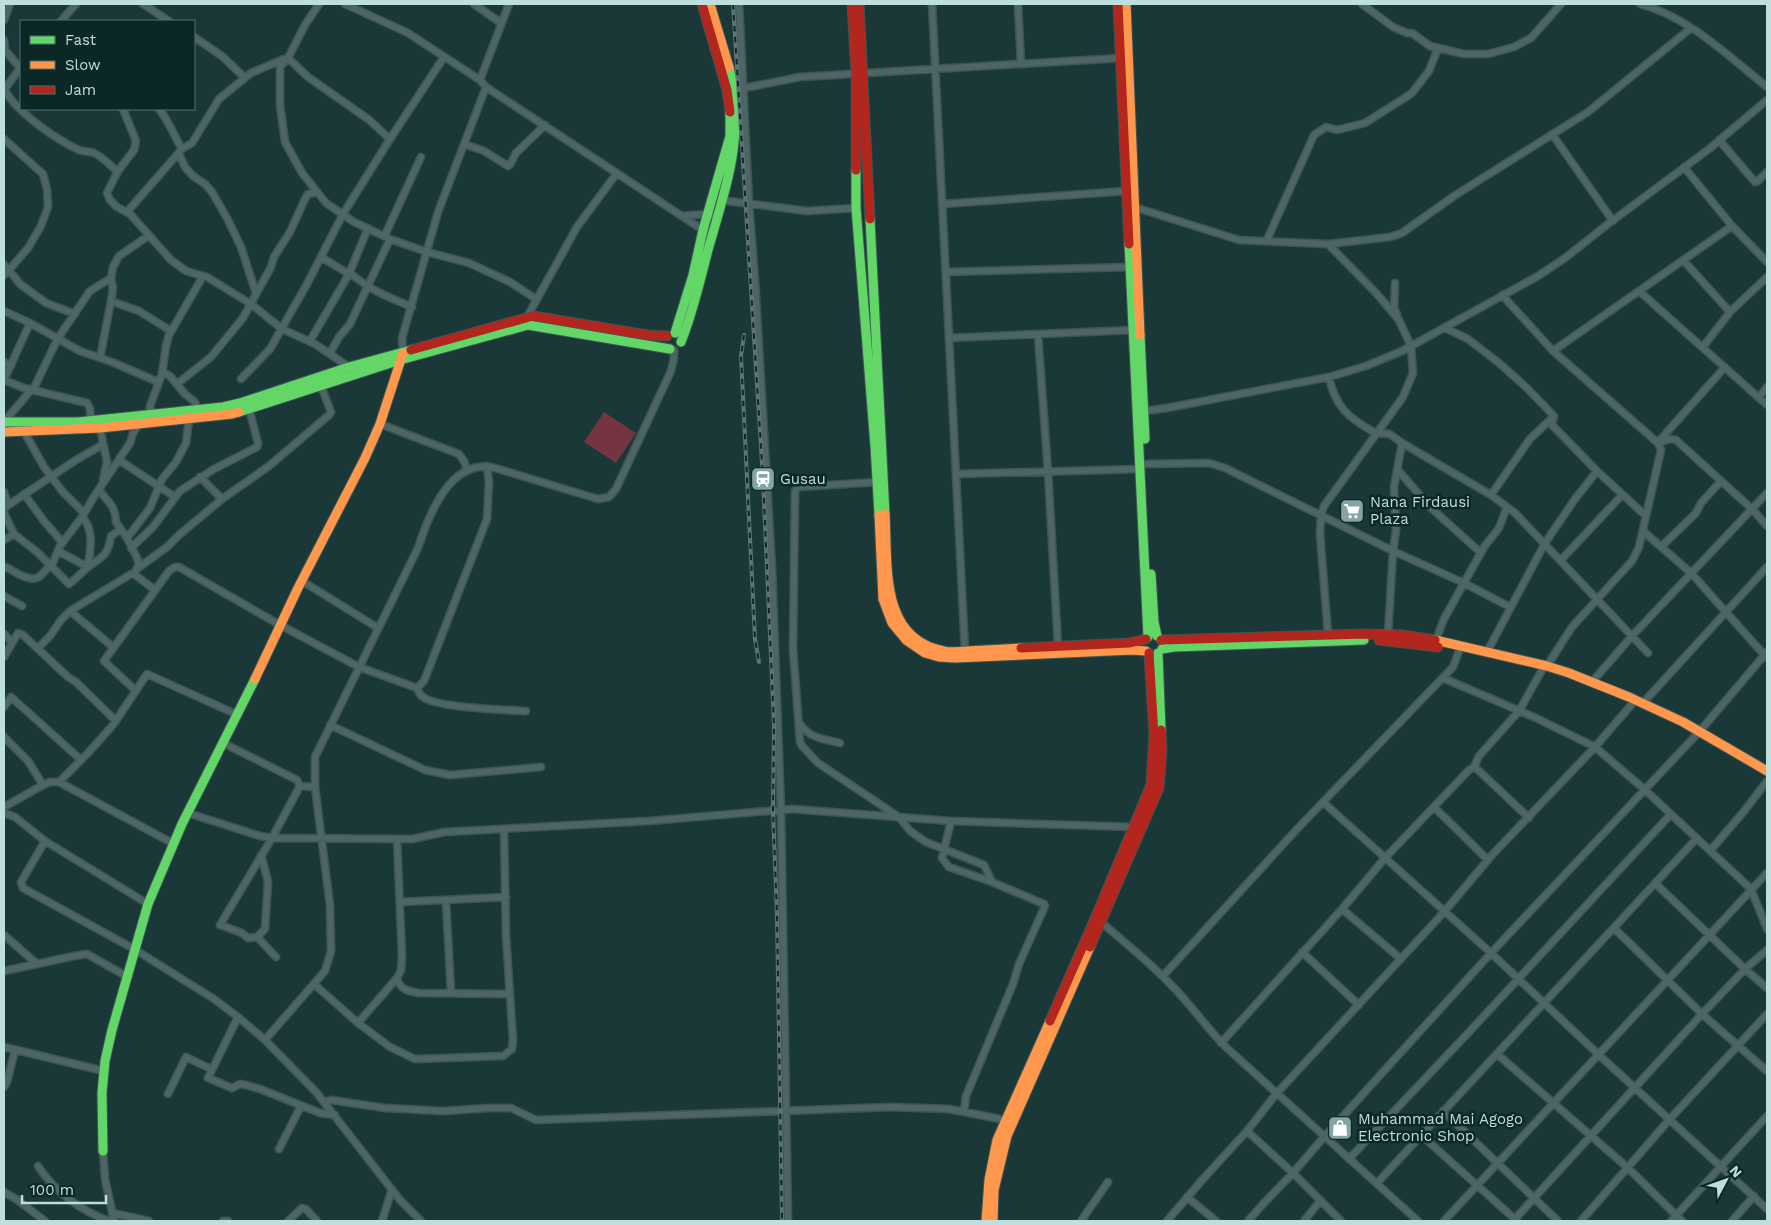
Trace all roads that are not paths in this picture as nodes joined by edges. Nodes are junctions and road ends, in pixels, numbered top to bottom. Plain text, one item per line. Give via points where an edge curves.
1 (10, 4) edge
2 (76, 4) edge
3 (143, 4) edge
4 (319, 4) edge
5 (345, 4) edge
6 (474, 4) edge
7 (509, 4) edge
8 (702, 4) edge
9 (710, 4) edge
10 (739, 4) edge
11 (852, 4) edge
12 (859, 4) edge
13 (932, 4) edge
14 (1018, 4) edge
15 (1118, 4) edge
16 (1126, 4) edge
17 (1362, 4) edge
18 (1561, 4) edge
19 (1640, 4) edge
20 (4, 20) edge
21 (62, 20) edge
22 (167, 20) edge
23 (501, 23) junction
24 (1691, 28) junction
25 (195, 38) edge
26 (4, 40) edge
27 (1438, 48) junction
28 (444, 56) junction
29 (288, 58) junction
30 (1121, 58) junction
31 (1022, 64) junction
32 (20, 67) edge
33 (20, 69) edge
34 (935, 69) junction
35 (859, 74) junction
36 (245, 78) junction
37 (480, 80) junction
38 (486, 87) junction
39 (1767, 87) edge
40 (735, 89) junction
41 (4, 90) edge
42 (1767, 100) edge
43 (20, 109) edge
44 (21, 110) edge
45 (123, 110) edge
46 (160, 110) edge
47 (545, 125) junction
48 (1552, 134) junction
49 (4, 139) edge
50 (390, 139) junction
51 (1719, 140) junction
52 (464, 144) junction
53 (181, 152) junction
54 (421, 157) dead end
55 (1684, 167) junction
56 (118, 171) junction
57 (1767, 172) edge
58 (617, 173) junction
59 (1127, 191) junction
60 (317, 192) junction
61 (712, 199) junction
62 (723, 201) junction
63 (749, 204) junction
64 (942, 204) junction
65 (1134, 207) junction
66 (856, 208) junction
67 (127, 212) junction
68 (344, 214) junction
69 (707, 214) junction
70 (682, 216) junction
71 (718, 217) junction
72 (1612, 220) junction
73 (1732, 226) junction
74 (368, 228) junction
75 (703, 230) junction
76 (713, 234) junction
77 (148, 236) junction
78 (387, 237) junction
79 (1266, 242) junction
80 (1328, 244) junction
81 (427, 252) junction
82 (321, 257) junction
83 (1766, 257) edge
84 (1683, 260) junction
85 (1130, 267) junction
86 (5, 270) edge
87 (946, 272) junction
88 (349, 274) junction
89 (203, 276) junction
90 (1767, 277) edge
91 (111, 278) junction
92 (1394, 283) dead end
93 (367, 287) junction
94 (1639, 291) junction
95 (256, 293) junction
96 (1502, 295) junction
97 (536, 299) junction
98 (111, 301) junction
99 (251, 304) junction
100 (412, 306) junction
101 (4, 311) edge
102 (1730, 312) junction
103 (74, 314) junction
104 (527, 317) junction
105 (1399, 320) junction
106 (30, 323) junction
107 (1445, 328) junction
108 (282, 329) junction
109 (1133, 330) junction
110 (171, 331) junction
111 (671, 335) junction
112 (1038, 335) junction
113 (58, 338) junction
114 (949, 338) junction
115 (310, 341) junction
116 (681, 342) junction
117 (1411, 346) junction
118 (1703, 347) junction
119 (672, 349) junction
120 (1553, 351) junction
121 (330, 352) junction
122 (402, 356) junction
123 (100, 358) junction
124 (4, 362) edge
125 (11, 366) junction
126 (349, 367) junction
127 (1725, 367) junction
128 (162, 372) junction
129 (1328, 377) junction
130 (241, 379) dead end
131 (4, 380) edge
132 (158, 382) junction
133 (177, 384) junction
134 (321, 386) junction
135 (1767, 387) edge
136 (32, 390) junction
137 (1759, 397) junction
138 (1767, 405) edge
139 (250, 409) junction
140 (197, 410) junction
141 (1144, 411) junction
142 (150, 415) junction
143 (1554, 416) junction
144 (189, 419) junction
145 (91, 420) junction
146 (4, 422) edge
147 (140, 423) junction
148 (380, 424) junction
149 (100, 428) junction
150 (25, 431) junction
151 (4, 432) edge
152 (1376, 433) junction
153 (1402, 443) junction
154 (1658, 443) junction
155 (102, 445) junction
156 (119, 460) junction
157 (487, 466) junction
158 (1143, 467) junction
159 (1397, 469) junction
160 (467, 470) junction
161 (1597, 471) junction
162 (1048, 472) junction
163 (956, 474) junction
164 (51, 476) junction
165 (200, 477) junction
166 (1720, 481) junction
167 (877, 482) junction
168 (100, 487) junction
169 (159, 487) junction
170 (4, 492) edge
171 (1767, 493) edge
172 (24, 494) junction
173 (1490, 494) junction
174 (1622, 495) junction
175 (175, 497) junction
176 (222, 499) junction
177 (5, 507) edge
178 (1507, 507) junction
179 (1752, 509) junction
180 (4, 514) edge
181 (83, 515) junction
182 (1321, 515) junction
183 (1646, 516) junction
184 (1767, 526) edge
185 (120, 530) junction
186 (1643, 531) junction
187 (14, 534) junction
188 (127, 538) junction
189 (4, 540) edge
190 (62, 542) junction
191 (1545, 544) junction
192 (1661, 547) junction
193 (131, 548) junction
194 (58, 551) junction
195 (1393, 551) junction
196 (1481, 553) junction
197 (1561, 560) junction
198 (50, 565) junction
199 (88, 566) junction
200 (1767, 567) edge
201 (4, 568) edge
202 (136, 571) junction
203 (1691, 574) junction
204 (885, 579) junction
205 (302, 581) junction
206 (1464, 583) junction
207 (155, 590) junction
208 (4, 596) edge
209 (1597, 598) junction
210 (22, 606) dead end
211 (1510, 607) junction
212 (70, 611) junction
213 (1726, 612) junction
214 (280, 625) junction
215 (378, 628) junction
216 (4, 634) edge
217 (1328, 634) junction
218 (1388, 634) junction
219 (1632, 636) junction
220 (1436, 640) junction
221 (12, 642) junction
222 (1153, 645) junction
223 (1058, 646) junction
224 (113, 647) junction
225 (38, 648) junction
226 (965, 650) junction
227 (1459, 651) junction
228 (1487, 652) junction
229 (1648, 653) dead end
230 (1766, 655) edge
231 (4, 657) edge
232 (359, 667) junction
233 (1545, 668) junction
234 (1443, 678) junction
235 (1592, 682) junction
236 (417, 688) junction
237 (135, 690) junction
238 (1643, 703) junction
239 (1632, 704) junction
240 (4, 707) edge
241 (526, 711) dead end
242 (1519, 711) junction
243 (238, 715) junction
244 (116, 721) junction
245 (799, 722) junction
246 (330, 725) junction
247 (1698, 733) junction
248 (4, 737) edge
249 (840, 742) dead end
250 (223, 743) junction
251 (1595, 747) junction
252 (80, 759) junction
253 (541, 767) dead end
254 (1474, 767) junction
255 (1767, 771) edge
256 (1767, 779) edge
257 (58, 782) junction
258 (43, 784) junction
259 (300, 786) junction
260 (315, 788) junction
261 (1644, 789) junction
262 (1323, 802) junction
263 (4, 807) edge
264 (1434, 807) junction
265 (781, 810) junction
266 (4, 813) edge
267 (188, 813) junction
268 (1671, 814) junction
269 (898, 816) junction
270 (1529, 818) junction
271 (951, 821) junction
272 (1134, 827) junction
273 (504, 829) junction
274 (272, 838) junction
275 (321, 838) junction
276 (1697, 838) junction
277 (397, 839) junction
278 (45, 841) junction
279 (174, 844) junction
280 (944, 849) junction
281 (1710, 851) junction
282 (261, 855) junction
283 (1385, 858) junction
284 (1488, 860) junction
285 (1767, 873) edge
286 (992, 882) junction
287 (1655, 883) junction
288 (1751, 889) junction
289 (506, 898) junction
290 (446, 901) junction
291 (400, 902) junction
292 (148, 904) junction
293 (1342, 909) junction
294 (1445, 911) junction
295 (1101, 922) junction
296 (1614, 928) junction
297 (1767, 929) edge
298 (260, 933) junction
299 (4, 935) edge
300 (1709, 935) junction
301 (134, 949) junction
302 (1767, 950) edge
303 (1302, 952) junction
304 (1491, 953) junction
305 (276, 957) dead end
306 (1401, 959) junction
307 (37, 964) junction
308 (1745, 969) junction
309 (4, 971) edge
310 (126, 976) junction
311 (1163, 976) junction
312 (396, 978) junction
313 (1518, 978) junction
314 (1667, 980) junction
315 (314, 984) junction
316 (1767, 988) edge
317 (451, 992) junction
318 (510, 994) junction
319 (1544, 1002) junction
320 (1359, 1005) junction
321 (1702, 1014) junction
322 (1767, 1014) edge
323 (238, 1017) junction
324 (358, 1023) junction
325 (265, 1040) junction
326 (1221, 1043) junction
327 (1737, 1046) junction
328 (4, 1047) edge
329 (15, 1050) junction
330 (1497, 1054) junction
331 (1598, 1055) junction
332 (211, 1069) junction
333 (104, 1071) junction
334 (1767, 1072) edge
335 (4, 1087) edge
336 (1635, 1088) junction
337 (1277, 1093) junction
338 (168, 1094) dead end
339 (324, 1102) junction
340 (1554, 1104) junction
341 (301, 1106) junction
342 (787, 1111) junction
343 (1444, 1111) junction
344 (964, 1112) junction
345 (335, 1115) junction
346 (1767, 1116) edge
347 (1005, 1120) junction
348 (1669, 1120) junction
349 (1247, 1131) junction
350 (1421, 1135) junction
351 (1590, 1135) junction
352 (1324, 1137) junction
353 (279, 1149) dead end
354 (103, 1151) joint
355 (1349, 1159) junction
356 (1499, 1163) junction
357 (38, 1166) dead end
358 (1721, 1166) junction
359 (1628, 1168) junction
360 (1293, 1173) junction
361 (1108, 1182) dead end
362 (1377, 1183) junction
363 (1478, 1185) junction
364 (392, 1189) junction
365 (4, 1192) edge
366 (1754, 1196) junction
367 (1187, 1197) junction
368 (1534, 1197) junction
369 (1320, 1201) junction
370 (1767, 1209) edge
371 (112, 1213) junction
372 (1676, 1215) junction
373 (1515, 1220) edge
374 (45, 1221) edge
375 (109, 1221) edge
376 (114, 1221) edge
377 (149, 1221) edge
378 (223, 1221) edge
379 (228, 1221) edge
380 (288, 1221) edge
381 (317, 1221) edge
382 (382, 1221) edge
383 (421, 1221) edge
384 (788, 1221) edge
385 (986, 1221) edge
386 (993, 1221) edge
387 (1081, 1221) edge
388 (1167, 1221) edge
389 (1216, 1221) edge
390 (1248, 1221) edge
391 (1304, 1221) edge
392 (1341, 1221) edge
393 (1418, 1221) edge
394 (1444, 1221) edge
395 (1558, 1221) edge
396 (1581, 1221) edge
397 (1671, 1221) edge
398 (1682, 1221) edge
399 (1732, 1221) edge

1 - 20 street
2 - 21 street
3 - 22 street
4 - 29 street
5 - 28 street via 408,33
6 - 23 street
7 - 23 street
8 - 40 street
9 - 40 street
10 - 40 street
11 - 35 street
12 - 35 street
13 - 34 street
14 - 31 street
15 - 30 street
16 - 65 street
17 - 27 street via 1393,27 1412,33
18 - 27 street via 1531,38 1514,47 1488,54 1464,54
19 - 24 street
23 - 37 street
24 - 39 street
24 - 48 street via 1588,112
25 - 36 street via 222,56
26 - 32 street via 5,50
27 - 79 street via 1429,71 1412,93 1365,123 1337,130 1326,127 1314,135
28 - 37 street
28 - 50 street
29 - 36 street via 259,68
29 - 50 street
29 - 60 street via 280,67 284,136 302,172
30 - 31 street
30 - 59 street
31 - 34 street
33 - 41 street
34 - 35 street
34 - 64 street
35 - 40 street via 800,77
35 - 66 street
35 - 204 street via 871,254
36 - 53 street via 220,99 192,143
37 - 38 street
38 - 47 street
38 - 52 street
40 - 61 street via 730,136
40 - 62 street via 735,148
40 - 63 street
41 - 43 street
42 - 51 street
44 - 56 street via 50,132 82,151 93,152
45 - 56 street via 136,141 134,150
46 - 53 street via 169,121
47 - 52 street via 516,153 508,166 484,151
47 - 58 street
48 - 72 street
48 - 80 street via 1402,233 1374,240
49 - 86 street via 43,174 48,207 28,248
50 - 68 street
51 - 55 street
51 - 57 street via 1755,182
52 - 81 street via 438,212
53 - 67 street
53 - 95 street via 185,167 212,192 227,218 241,247
54 - 78 street
55 - 72 street
55 - 73 street
56 - 67 street via 108,196
58 - 70 street
58 - 97 street via 577,227
59 - 64 street
59 - 85 street
60 - 68 street via 326,203
60 - 95 street via 308,194
61 - 62 street
61 - 69 street
62 - 63 street
62 - 71 street
63 - 66 street via 807,211
63 - 265 street via 772,568
64 - 87 street
65 - 79 street via 1238,240
65 - 141 street
66 - 167 street
67 - 77 street
68 - 74 street
68 - 82 street
69 - 70 street
69 - 71 street
69 - 75 street
70 - 75 street
71 - 76 street
72 - 96 street via 1565,258
73 - 83 street
73 - 84 street
74 - 78 street
74 - 88 street
75 - 76 street
75 - 111 street via 693,275
76 - 116 street
77 - 89 street via 186,271
77 - 91 street via 119,256
78 - 81 street
78 - 93 street
79 - 80 street
80 - 105 street
81 - 97 street via 490,272
81 - 100 street
82 - 88 street
82 - 108 street
84 - 94 street
84 - 102 street
85 - 87 street
85 - 109 street
86 - 103 street via 46,303
87 - 114 street
88 - 93 street
88 - 115 street
89 - 99 street
89 - 110 street
90 - 102 street
91 - 98 street
91 - 103 street via 90,291
92 - 105 street via 1394,308
93 - 100 street
93 - 121 street via 350,324
94 - 118 street
94 - 120 street
95 - 99 street
96 - 107 street
96 - 120 street
97 - 104 street
98 - 110 street via 129,306
98 - 123 street
99 - 108 street
99 - 133 street via 211,357
100 - 122 street via 402,338
101 - 106 street
102 - 118 street
103 - 113 street
104 - 111 street via 647,335
104 - 122 street
105 - 117 street
106 - 113 street
106 - 125 street
107 - 117 street
107 - 143 street via 1468,339 1499,363
108 - 115 street
108 - 130 street via 262,359
109 - 112 street
109 - 158 street
110 - 128 street
111 - 116 street via 680,336
111 - 119 street via 665,341
112 - 114 street
112 - 162 street
113 - 123 street
113 - 136 street
114 - 163 street
115 - 121 street
116 - 119 street via 680,346
117 - 129 street via 1375,363
117 - 152 street via 1413,373 1409,383 1403,397
118 - 127 street
119 - 122 street via 528,325
119 - 157 street via 671,371 616,489 608,497 598,499
120 - 154 street
121 - 126 street
122 - 126 street
122 - 134 street
122 - 148 street
123 - 132 street
124 - 125 street
125 - 131 street
126 - 140 street via 240,403
127 - 137 street
127 - 154 street
128 - 132 street
128 - 133 street
129 - 141 street
129 - 152 street via 1338,405
131 - 136 street
132 - 142 street
133 - 140 street via 195,402
134 - 139 street
134 - 176 street via 331,412 270,466
135 - 137 street
136 - 145 street via 87,403
136 - 146 street
137 - 138 street
139 - 144 street
139 - 165 street via 257,448
140 - 142 street
141 - 158 street
142 - 145 street
143 - 161 street via 1553,426
143 - 173 street via 1530,439
144 - 147 street
144 - 169 street via 186,443
145 - 146 street
147 - 149 street
147 - 156 street
148 - 160 street via 459,454
148 - 205 street via 352,486
149 - 150 street
149 - 155 street
150 - 151 street
150 - 164 street
152 - 153 street via 1390,435
152 - 182 street via 1324,506
153 - 159 street
153 - 173 street
154 - 166 street via 1676,440
154 - 183 street via 1661,450
155 - 164 street
155 - 168 street via 107,462
156 - 168 street
156 - 169 street
157 - 160 street
157 - 236 street via 487,519 424,681
158 - 162 street
158 - 182 street via 1209,462
158 - 222 street
159 - 195 street
159 - 196 street via 1430,507
160 - 215 street via 442,493
161 - 174 street
161 - 191 street
162 - 163 street
162 - 223 street
163 - 226 street
164 - 172 street
164 - 181 street
165 - 175 street
165 - 176 street
166 - 179 street
166 - 192 street via 1696,513
167 - 204 street
167 - 245 street via 798,487 795,491 793,649
168 - 181 street
168 - 185 street via 112,506
169 - 175 street
169 - 188 street via 150,508
170 - 177 street
171 - 179 street
172 - 177 street
172 - 190 street
173 - 178 street
174 - 183 street
174 - 197 street
175 - 193 street via 153,527
176 - 202 street
178 - 191 street
178 - 196 street via 1499,528
179 - 184 street
179 - 203 street
180 - 187 street
181 - 190 street
181 - 199 street via 91,533
182 - 195 street
182 - 217 street
183 - 186 street
185 - 188 street
185 - 199 street via 111,536 103,558
186 - 192 street
186 - 209 street via 1632,561
187 - 189 street
187 - 198 street
188 - 193 street
190 - 194 street
191 - 197 street
191 - 211 street
192 - 203 street
193 - 202 street via 139,564
194 - 198 street
194 - 199 street
195 - 206 street
195 - 218 street
196 - 206 street
197 - 209 street
198 - 199 street via 69,584
198 - 201 street via 36,578
200 - 213 street
202 - 207 street
202 - 212 street
203 - 213 street
203 - 219 street
204 - 222 street via 883,599 897,631 916,648 939,657 1132,650
204 - 226 street via 896,616 914,638 934,650
205 - 214 street
205 - 215 street
206 - 211 street
206 - 220 street
207 - 214 street via 169,571 179,568
207 - 224 street
208 - 210 street
209 - 219 street
209 - 233 street via 1572,627
211 - 228 street
212 - 224 street
212 - 225 street
213 - 230 street
213 - 238 street
214 - 232 street
214 - 243 street
215 - 232 street
216 - 221 street
217 - 218 street
217 - 222 street via 1168,641
218 - 220 street
219 - 229 street
219 - 235 street
220 - 228 street
221 - 225 street via 18,633
221 - 231 street
222 - 223 street
222 - 227 street via 1174,647 1361,640
222 - 272 street via 1154,761 1150,790
222 - 295 street via 1162,749 1159,788
223 - 226 street
224 - 237 street via 104,661
225 - 244 street
227 - 233 street
227 - 234 street via 1453,667
228 - 233 street
230 - 247 street
232 - 236 street
232 - 246 street
233 - 235 street
233 - 239 street
233 - 242 street
234 - 242 street
234 - 262 street
235 - 238 street
236 - 241 street via 423,698 432,701
237 - 243 street via 150,674
237 - 244 street
238 - 247 street
239 - 247 street
239 - 251 street
240 - 252 street via 11,697
242 - 251 street
242 - 254 street via 1479,756
243 - 250 street
244 - 252 street
245 - 249 street via 814,737
245 - 269 street via 802,746 818,763
246 - 253 street via 436,773 450,775
246 - 260 street via 315,757
247 - 255 street
247 - 256 street
247 - 261 street
248 - 258 street via 28,761
250 - 259 street via 297,780
250 - 267 street
251 - 261 street
251 - 270 street
252 - 257 street
254 - 264 street
254 - 270 street
256 - 281 street
257 - 258 street
257 - 279 street
258 - 263 street
259 - 260 street
259 - 274 street
260 - 275 street
261 - 268 street
261 - 304 street
262 - 283 street
262 - 311 street
264 - 283 street
264 - 284 street
265 - 269 street
265 - 273 street
265 - 342 street
266 - 278 street via 15,817
267 - 274 street
267 - 279 street
268 - 276 street
268 - 313 street
269 - 271 street
269 - 280 street via 910,831
270 - 284 street
271 - 272 street
271 - 280 street
272 - 347 street
273 - 277 street via 444,832 422,838
273 - 289 street
274 - 275 street
274 - 282 street
275 - 277 street
275 - 315 street via 330,905 331,951 325,971
276 - 281 street
276 - 287 street
277 - 291 street
278 - 292 street
278 - 301 street via 21,882 22,888
279 - 292 street
280 - 286 street via 984,865
280 - 286 street via 942,858 948,867
281 - 288 street
282 - 298 street via 268,881 265,929
282 - 298 street via 220,925 248,938 257,937
283 - 293 street
283 - 294 street
284 - 294 street
285 - 288 street
286 - 344 street via 1044,904 1045,908 966,1096
287 - 296 street
287 - 300 street
288 - 297 street
288 - 300 street
289 - 290 street
289 - 318 street
290 - 291 street
290 - 317 street
291 - 312 street via 402,957 401,970
292 - 301 street
293 - 303 street
293 - 306 street
294 - 304 street
294 - 306 street
295 - 311 street
295 - 386 street via 1007,1136 994,1190
296 - 314 street
296 - 319 street
298 - 305 street via 259,939
299 - 307 street
300 - 308 street
300 - 314 street
301 - 310 street
301 - 323 street
302 - 308 street
303 - 320 street
303 - 326 street
304 - 313 street
304 - 352 street
306 - 320 street
307 - 309 street
307 - 310 street via 87,954
308 - 316 street
308 - 321 street
310 - 333 street
311 - 326 street
312 - 317 street via 398,985 405,990
312 - 324 street
313 - 319 street
313 - 355 street
314 - 321 street
314 - 331 street
315 - 324 street
315 - 325 street
317 - 318 street
318 - 324 street via 512,1049 503,1056 415,1059 390,1047
319 - 330 street
319 - 331 street
320 - 337 street
321 - 327 street
321 - 336 street
322 - 327 street
323 - 325 street
323 - 332 street
325 - 339 street
326 - 337 street
327 - 334 street
327 - 348 street
328 - 329 street
329 - 333 street
329 - 335 street
330 - 340 street
330 - 343 street
331 - 336 street
331 - 340 street
332 - 338 street via 186,1057
332 - 341 street via 208,1078 211,1080 232,1088 240,1084 253,1087
333 - 354 street
336 - 348 street
336 - 351 street
337 - 349 street
337 - 352 street
339 - 342 street via 331,1100 385,1108 443,1111 511,1108 536,1120
339 - 345 street
340 - 351 street
340 - 356 street
341 - 345 street
341 - 353 street
342 - 344 street via 890,1107
342 - 384 street
343 - 350 street
343 - 356 street
344 - 347 street
345 - 364 street
346 - 358 street
347 - 385 street via 991,1161
348 - 358 street
348 - 359 street
349 - 360 street
349 - 367 street
350 - 362 street
350 - 363 street
351 - 359 street
351 - 368 street
352 - 355 street
352 - 360 street
354 - 371 street
355 - 362 street
356 - 363 street
356 - 368 street
357 - 375 street via 60,1192
358 - 366 street
358 - 372 street
359 - 372 street
359 - 396 street
360 - 369 street
360 - 390 street
361 - 387 street
362 - 393 street
363 - 373 street
363 - 394 street
364 - 382 street
364 - 383 street
365 - 374 street
366 - 370 street
366 - 399 street
367 - 388 street
367 - 389 street
368 - 373 street
368 - 395 street
369 - 391 street
369 - 392 street
371 - 376 street
371 - 377 street
372 - 397 street
372 - 398 street
378 - 379 street
380 - 381 street via 302,1208

